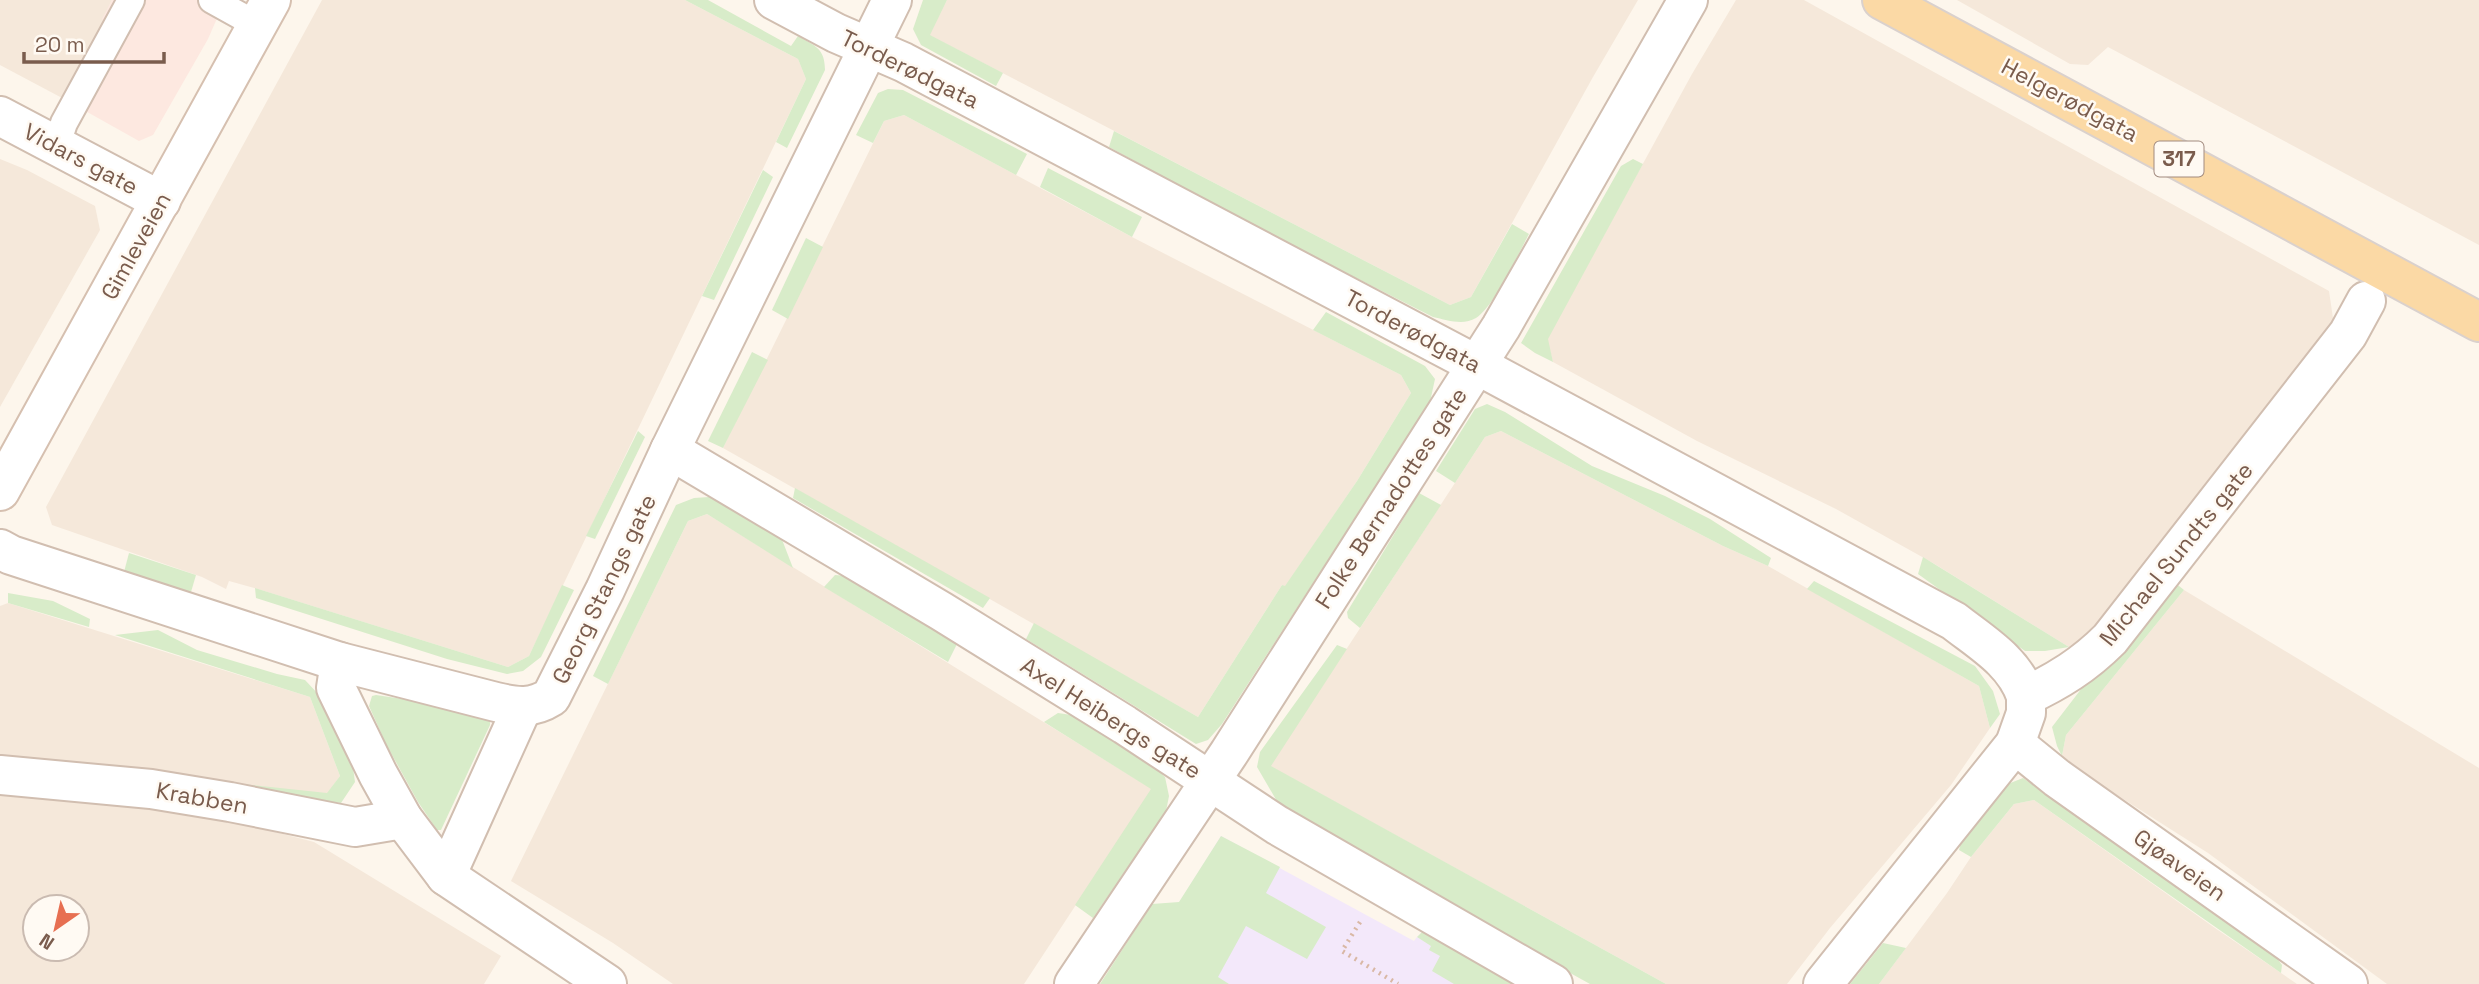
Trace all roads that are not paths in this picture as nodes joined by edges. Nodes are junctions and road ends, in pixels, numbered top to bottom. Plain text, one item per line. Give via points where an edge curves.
1 (131, 0) edge
2 (212, 0) edge
3 (774, 0) edge
4 (892, 0) edge
5 (1687, 0) edge
6 (1882, 0) edge
7 (264, 13) edge
8 (869, 47) junction
9 (0, 116) edge
10 (56, 147) junction
11 (162, 201) junction
12 (2366, 301) dead end
13 (2479, 322) edge
14 (1477, 365) junction
15 (670, 450) junction
16 (0, 491) edge
17 (0, 549) edge
18 (340, 662) junction
19 (2025, 696) junction
20 (522, 708) junction
21 (2015, 744) junction
22 (0, 775) edge
23 (1209, 780) junction
24 (402, 819) junction
25 (446, 876) junction
26 (607, 984) edge
27 (1074, 984) edge
28 (1553, 984) edge
29 (1822, 984) edge
30 (2348, 984) edge

1 - 10 lane via 64,123
2 - 7 lane
3 - 8 street, Torderødgata
4 - 8 street, Georg Stangs gate
5 - 14 street, Folke Bernadottes gate via 1530,280
6 - 13 main road, Helgerødgata / 317
7 - 11 street, Gimleveien
8 - 14 street, Torderødgata
8 - 15 street, Georg Stangs gate
9 - 10 street, Vidars gate
10 - 11 street, Vidars gate
11 - 16 street, Gimleveien
12 - 19 street, Michael Sundts gate via 2348,334 2110,639 2058,681
14 - 19 street, Torderødgata via 1954,621 2006,662 2020,679
14 - 23 street, Folke Bernadottes gate
15 - 20 street, Georg Stangs gate via 551,697
15 - 23 street, Axel Heibergs gate via 941,611
17 - 18 street
18 - 20 street
18 - 24 street via 337,688
19 - 21 street via 2026,713
20 - 25 street
21 - 29 street
21 - 30 street, Gjøaveien
22 - 24 street, Krabben via 151,789 355,827
23 - 27 street, Folke Bernadottes gate
23 - 28 street, Axel Heibergs gate via 1277,825
24 - 25 street
25 - 26 street

